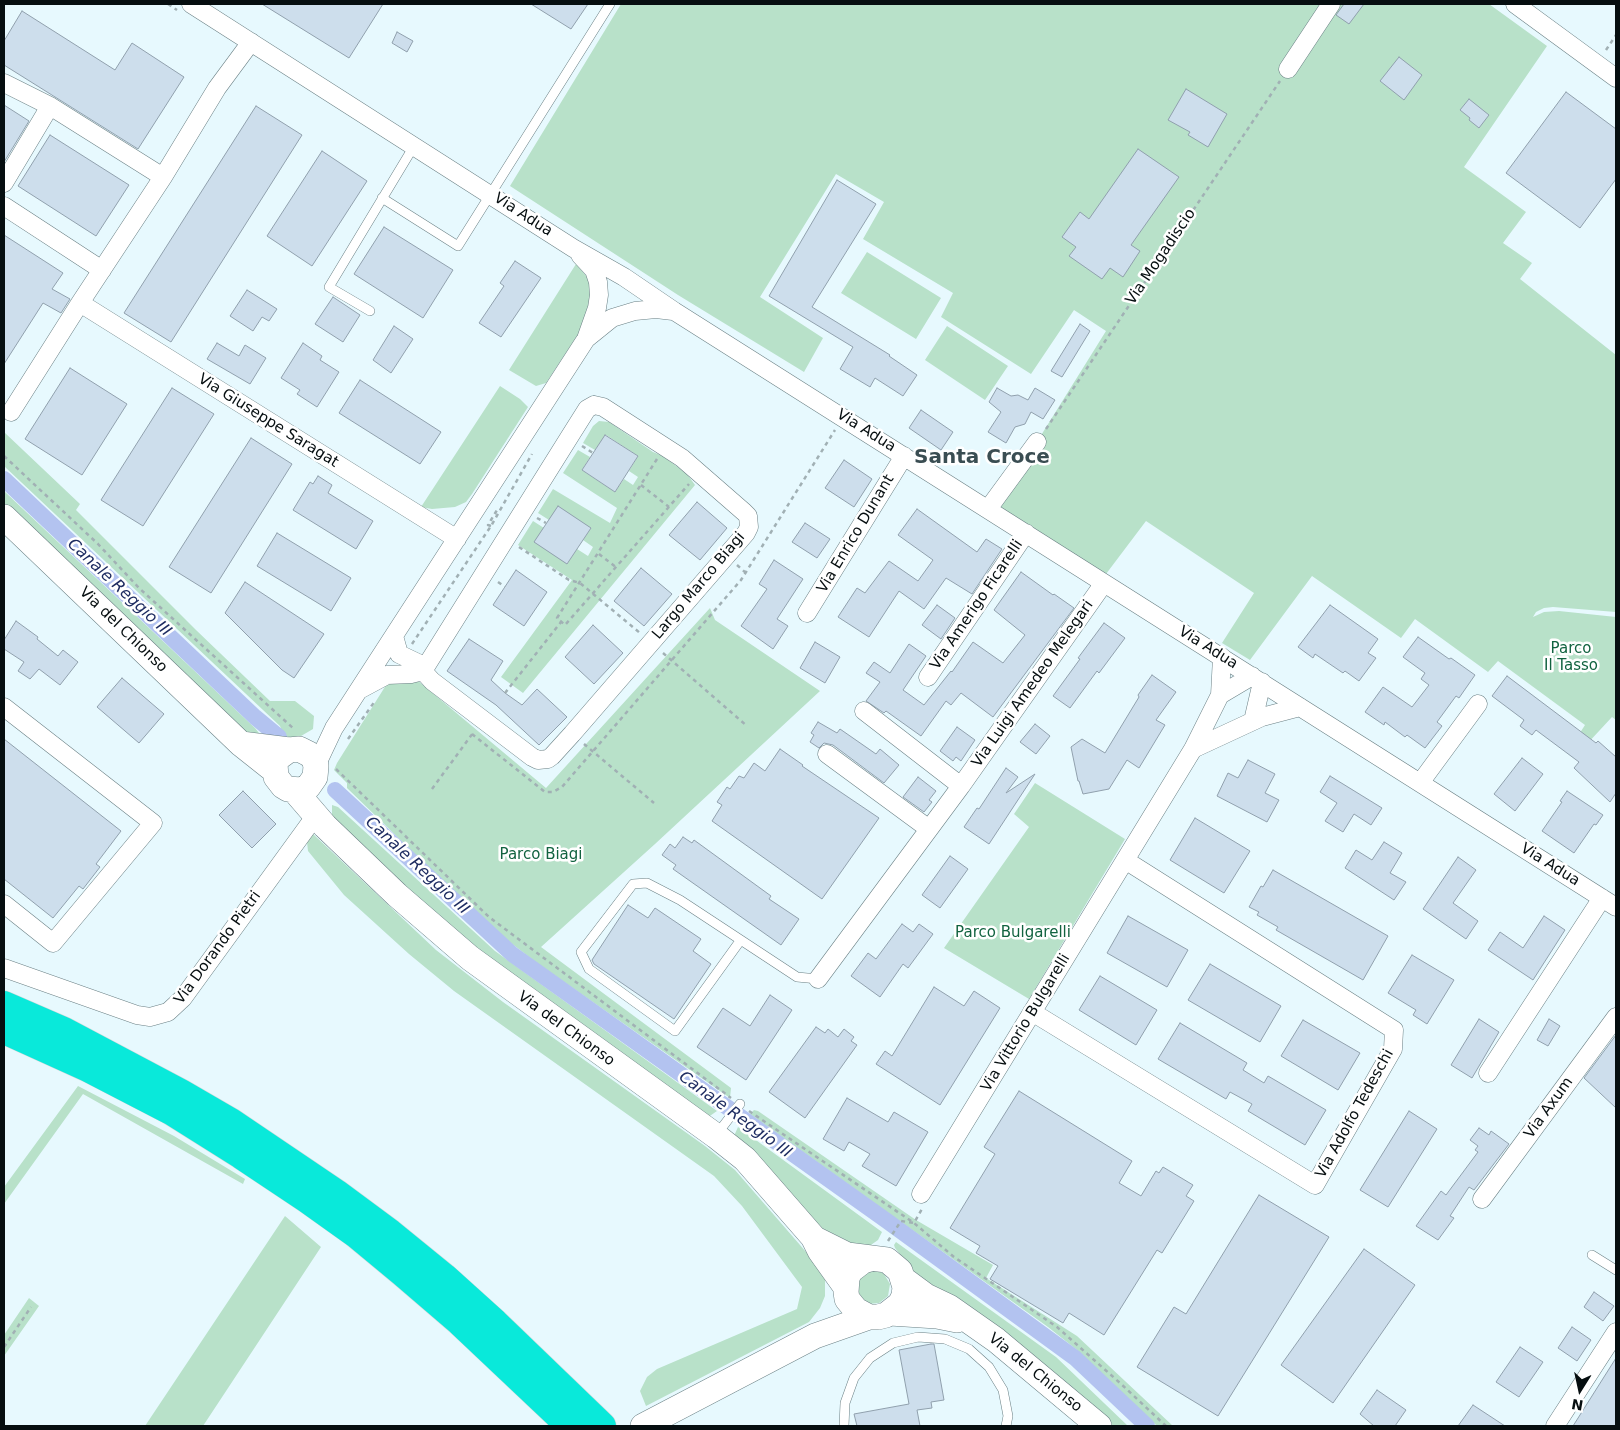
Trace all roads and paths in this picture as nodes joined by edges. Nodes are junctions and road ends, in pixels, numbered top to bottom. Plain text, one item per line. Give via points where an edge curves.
1 (191, 4) edge
2 (610, 4) edge
3 (1331, 4) edge
4 (1515, 4) edge
5 (1616, 35) edge
6 (250, 42) junction
7 (1604, 52) dead end
8 (1288, 69) joint
9 (1616, 78) edge
10 (4, 82) edge
11 (50, 106) junction
12 (414, 146) junction
13 (163, 177) junction
14 (4, 182) edge
15 (490, 194) junction
16 (382, 198) junction
17 (4, 206) edge
18 (573, 248) junction
19 (102, 270) junction
20 (624, 277) junction
21 (642, 289) junction
22 (599, 296) junction
23 (80, 303) junction
24 (370, 311) dead end
25 (635, 311) junction
26 (674, 311) junction
27 (586, 340) junction
28 (11, 412) dead end
29 (843, 417) junction
30 (1037, 442) joint
31 (666, 447) junction
32 (533, 454) dead end
33 (4, 456) edge
34 (904, 456) junction
35 (695, 478) dead end
36 (641, 484) junction
37 (670, 507) junction
38 (988, 509) junction
39 (534, 516) dead end
40 (4, 517) edge
41 (546, 523) dead end
42 (484, 524) dead end
43 (491, 526) junction
44 (1026, 533) junction
45 (506, 536) junction
46 (768, 537) dead end
47 (457, 539) junction
48 (599, 554) junction
49 (617, 568) junction
50 (494, 579) dead end
51 (580, 583) junction
52 (1104, 583) junction
53 (505, 587) dead end
54 (593, 594) junction
55 (808, 613) dead end
56 (561, 622) junction
57 (394, 636) junction
58 (651, 643) junction
59 (403, 657) junction
60 (1222, 657) junction
61 (423, 670) junction
62 (394, 674) junction
63 (928, 677) dead end
64 (1257, 679) junction
65 (359, 690) junction
66 (505, 693) dead end
67 (1220, 695) junction
68 (1478, 704) dead end
69 (4, 707) edge
70 (1300, 707) junction
71 (864, 712) dead end
72 (482, 720) junction
73 (1254, 721) junction
74 (747, 726) dead end
75 (572, 734) junction
76 (347, 740) dead end
77 (241, 744) junction
78 (1193, 749) junction
79 (827, 754) dead end
80 (304, 764) junction
81 (1420, 783) junction
82 (961, 786) junction
83 (432, 789) dead end
84 (654, 803) dead end
85 (318, 817) junction
86 (929, 829) junction
87 (1125, 860) junction
88 (1609, 903) edge
89 (4, 904) edge
90 (740, 941) junction
91 (4, 968) edge
92 (818, 979) joint
93 (4, 1005) edge
94 (1032, 1012) junction
95 (1616, 1017) edge
96 (4, 1030) edge
97 (1488, 1073) dead end
98 (740, 1104) dead end
99 (721, 1129) junction
100 (921, 1194) joint
101 (1482, 1199) dead end
102 (892, 1236) dead end
103 (813, 1237) junction
104 (1592, 1255) dead end
105 (870, 1258) junction
106 (1616, 1270) edge
107 (903, 1279) junction
108 (845, 1289) junction
109 (31, 1307) dead end
110 (879, 1315) junction
111 (969, 1323) junction
112 (1616, 1332) edge
113 (815, 1336) junction
114 (4, 1346) edge
115 (570, 1426) edge
116 (602, 1426) edge
117 (643, 1426) edge
118 (844, 1426) edge
119 (1006, 1426) edge
120 (1099, 1426) edge
121 (1555, 1426) edge

1 - 6 street, Via Adua
2 - 15 lane
3 - 8 street
4 - 9 street
5 - 7 path
6 - 12 street, Via Adua
6 - 13 street via 217,88
8 - 30 path, Via Mogadiscio
10 - 11 street
11 - 13 street
11 - 14 street
12 - 15 street, Via Adua
12 - 16 lane
13 - 19 street
15 - 16 lane via 458,246
15 - 18 street, Via Adua
16 - 24 lane via 329,287
17 - 19 street
18 - 20 street, Via Adua
18 - 22 street via 594,270
19 - 23 street
20 - 21 street, Via Adua
20 - 22 street via 606,285
21 - 25 street via 641,302
21 - 26 street, Via Adua
22 - 27 street
23 - 28 street
23 - 47 street, Via Giuseppe Saragat
25 - 26 street
25 - 27 street via 612,318
26 - 29 street, Via Adua
27 - 47 street
29 - 34 street, Via Adua
29 - 46 path
30 - 38 street
31 - 36 path
31 - 45 street, Largo Marco Biagi via 603,407 594,405 587,409
31 - 58 street, Largo Marco Biagi via 744,512 748,516 749,527
32 - 43 path
33 - 80 path via 98,544 139,588 277,715
34 - 38 street, Via Adua
34 - 55 street, Via Enrico Dunant
35 - 37 path
36 - 37 path
36 - 48 path
37 - 49 path
38 - 44 street, Via Adua
39 - 41 path
40 - 77 main road, Via del Chionso
42 - 43 path via 494,508 496,510 488,525
43 - 59 path
44 - 52 street, Via Adua
44 - 63 street, Via Amerigo Ficarelli
45 - 51 path via 569,580
45 - 61 street, Largo Marco Biagi
47 - 57 street
48 - 49 path
48 - 51 path
49 - 54 path
50 - 53 path
51 - 54 path
51 - 56 path via 557,618
52 - 60 street, Via Adua
52 - 82 street, Via Luigi Amedeo Melegari
54 - 56 path via 565,626
54 - 58 path
56 - 66 path
57 - 59 street
57 - 65 street
58 - 74 path
58 - 75 street, Largo Marco Biagi
59 - 61 street, Largo Marco Biagi via 420,664
60 - 64 street, Via Adua
60 - 67 street, Via Vittorio Bulgarelli
61 - 62 street
61 - 72 street, Largo Marco Biagi via 432,681
62 - 65 street
62 - 76 path
64 - 67 street
64 - 70 street, Via Adua
64 - 73 street
65 - 80 street via 334,728
67 - 78 street, Via Vittorio Bulgarelli
68 - 81 street
69 - 89 street via 153,822 53,943
70 - 73 street
70 - 81 street, Via Adua
71 - 82 street
72 - 75 street, Largo Marco Biagi via 538,760 552,756
72 - 83 path
73 - 78 street
75 - 84 path
77 - 80 main road
77 - 80 main road, Via del Chionso via 275,771 283,786
78 - 87 street, Via Vittorio Bulgarelli
79 - 86 street
80 - 85 main road
81 - 88 street, Via Adua
82 - 86 street, Via Luigi Amedeo Melegari
85 - 91 street, Via Dorando Pietri via 183,998 168,1012 150,1017 137,1015
85 - 99 main road, Via del Chionso via 397,895 470,958
86 - 92 street, Via Luigi Amedeo Melegari
87 - 94 street, Via Vittorio Bulgarelli
87 - 94 street, Via Adolfo Tedeschi via 1394,1030 1393,1049 1315,1185
88 - 97 street
90 - 90 lane via 680,900 647,883 633,884 580,952 588,969 675,1031
90 - 92 lane via 797,977
93 - 116 highway via 64,1031 181,1093 336,1192 444,1277
94 - 100 street, Via Vittorio Bulgarelli
95 - 101 street, Via Axum
96 - 115 highway via 88,1068 171,1112 307,1199 356,1234 460,1322
98 - 99 lane
99 - 103 main road, Via del Chionso
100 - 102 path via 923,1208 914,1223 901,1221
103 - 105 main road, Via del Chionso via 847,1255
103 - 108 main road, Via del Chionso
104 - 106 lane
105 - 107 main road, Via del Chionso via 887,1260 900,1271
105 - 108 main road via 850,1271
107 - 110 main road via 904,1296 900,1304
107 - 111 main road, Via del Chionso
108 - 110 main road, Via del Chionso via 847,1299 856,1310
108 - 113 main road
109 - 114 path
110 - 111 main road, Via del Chionso via 938,1316
110 - 113 main road
111 - 120 main road, Via del Chionso via 996,1340
112 - 121 street
113 - 117 main road
118 - 119 lane via 845,1403 854,1378 870,1358 893,1343 918,1337 945,1339 970,1349 989,1367 1003,1390 1008,1416

